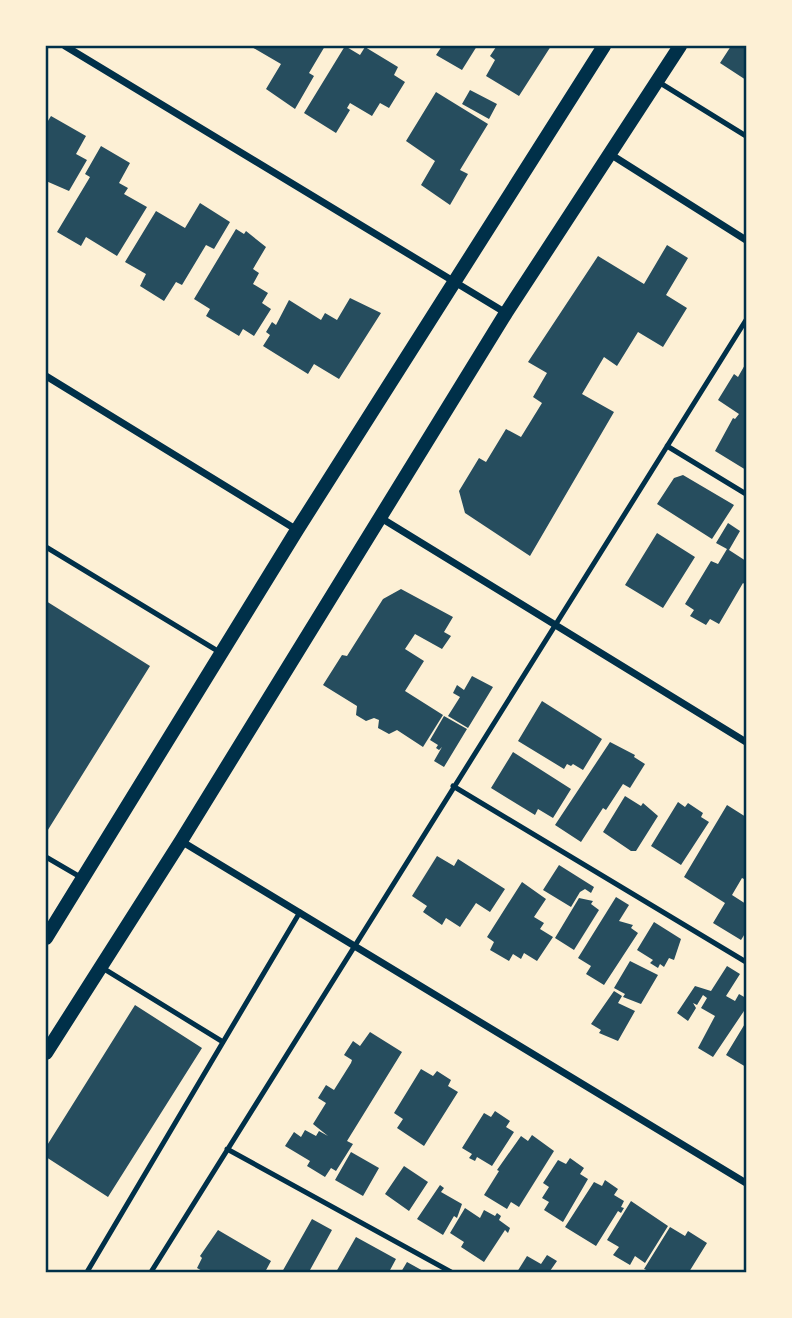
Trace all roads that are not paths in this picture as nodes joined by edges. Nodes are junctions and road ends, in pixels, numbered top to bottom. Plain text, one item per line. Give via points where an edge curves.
1 (65, 46) edge
2 (604, 46) edge
3 (680, 46) edge
4 (657, 81) junction
5 (747, 136) edge
6 (610, 154) junction
7 (747, 240) edge
8 (455, 284) junction
9 (506, 313) junction
10 (747, 320) edge
11 (46, 376) edge
12 (667, 446) junction
13 (747, 494) edge
14 (381, 518) junction
15 (297, 530) junction
16 (46, 547) edge
17 (554, 625) junction
18 (221, 653) junction
19 (747, 742) edge
20 (453, 786) junction
21 (181, 841) junction
22 (46, 858) edge
23 (83, 879) junction
24 (300, 912) junction
25 (46, 938) edge
26 (354, 945) junction
27 (747, 962) edge
28 (101, 967) junction
29 (223, 1042) junction
30 (46, 1053) edge
31 (227, 1149) junction
32 (747, 1183) edge
33 (86, 1272) edge
34 (151, 1272) edge
35 (451, 1272) edge

1 - 8 street
2 - 8 main road
3 - 4 main road
4 - 5 lane
4 - 6 main road
6 - 7 street
6 - 9 main road
8 - 9 street
8 - 15 main road
9 - 14 main road
10 - 12 lane
11 - 15 street
12 - 13 lane
12 - 17 lane
14 - 17 street
14 - 21 main road
15 - 18 main road
16 - 18 lane
17 - 19 street
17 - 20 lane
18 - 23 main road
20 - 26 lane
20 - 27 lane
21 - 24 street
21 - 28 main road
22 - 23 lane
23 - 25 main road
24 - 26 street
24 - 29 lane
26 - 31 lane
26 - 32 street
28 - 29 lane
28 - 30 main road
29 - 33 lane
31 - 34 lane
31 - 35 lane

